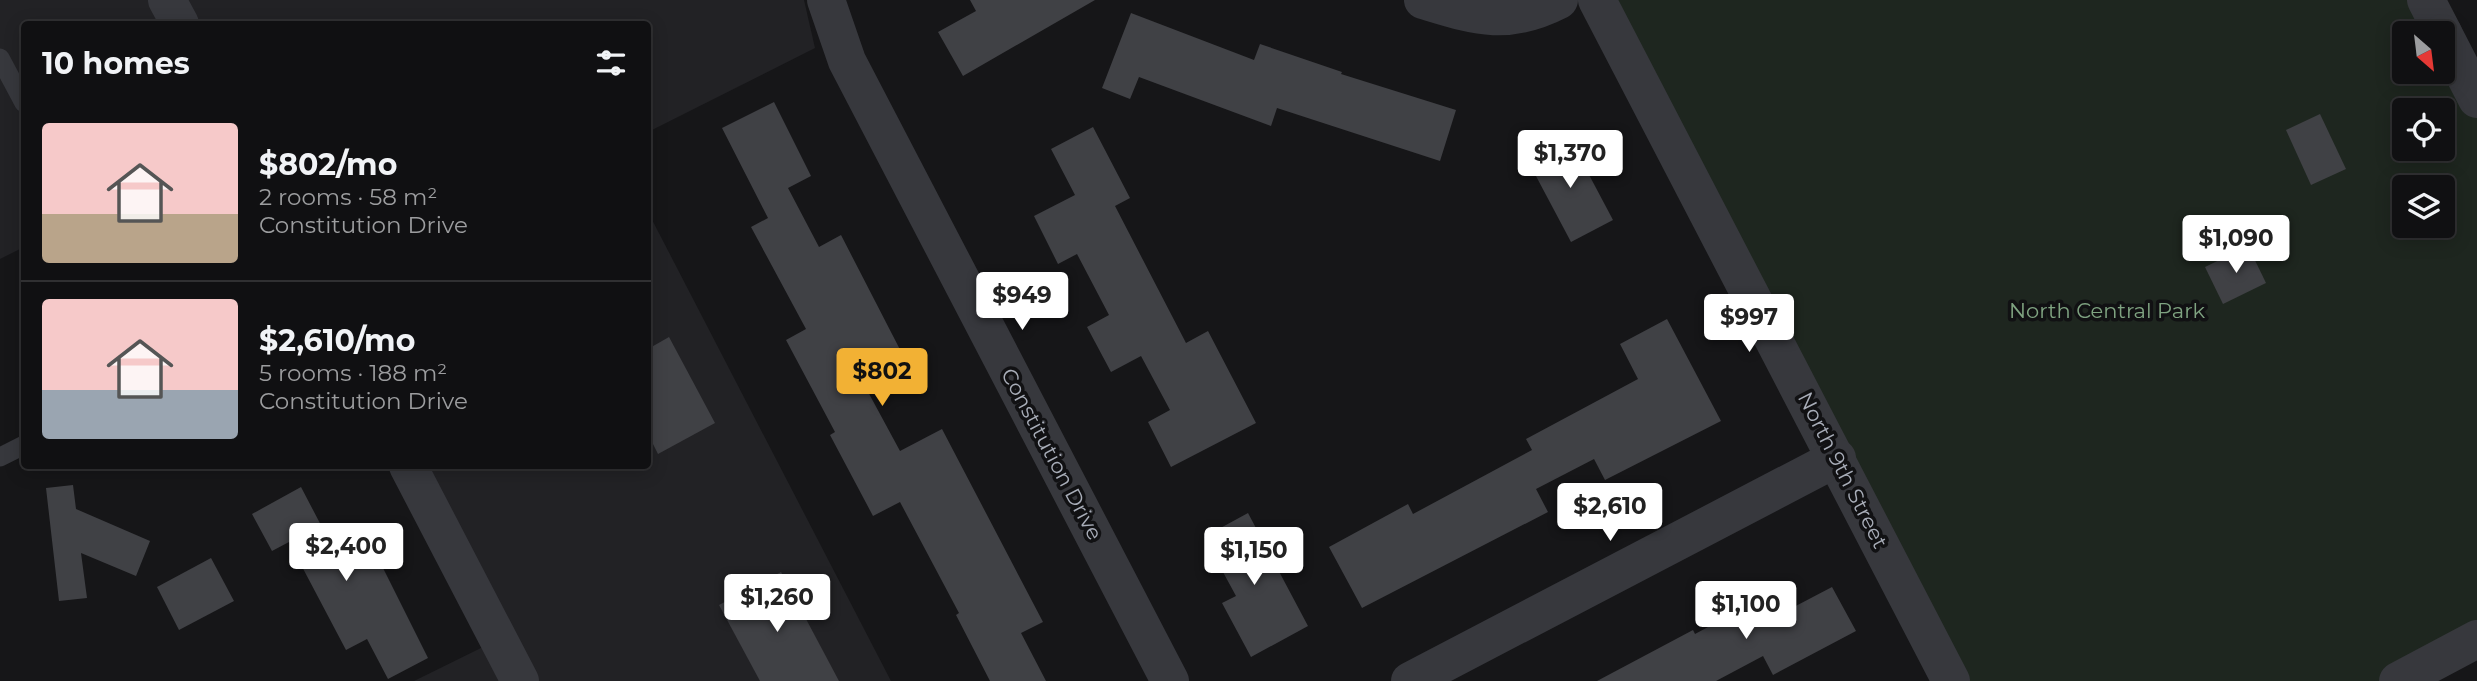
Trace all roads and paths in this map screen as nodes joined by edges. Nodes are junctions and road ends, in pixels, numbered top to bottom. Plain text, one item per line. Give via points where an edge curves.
1 (167, 0) edge
2 (826, 0) edge
3 (1423, 0) edge
4 (1559, 0) edge
5 (1597, 0) edge
6 (2426, 0) edge
7 (178, 21) edge
8 (2437, 21) edge
9 (2455, 56) edge
10 (0, 58) edge
11 (6, 83) edge
12 (2477, 99) edge
13 (21, 100) edge
14 (21, 446) edge
15 (0, 457) edge
16 (1837, 458) junction
17 (410, 469) edge
18 (2477, 639) edge
19 (520, 681) edge
20 (1170, 681) edge
21 (1410, 681) edge
22 (1951, 681) edge
23 (2398, 681) edge

1 - 7 street
2 - 20 street, Constitution Drive via 847,61
3 - 4 street via 1492,18 1526,14
5 - 16 street, North 9th Street
6 - 8 street
9 - 12 street
10 - 11 lane
11 - 13 lane
14 - 15 lane
16 - 21 street
16 - 22 street, North 9th Street
17 - 19 street
18 - 23 street

